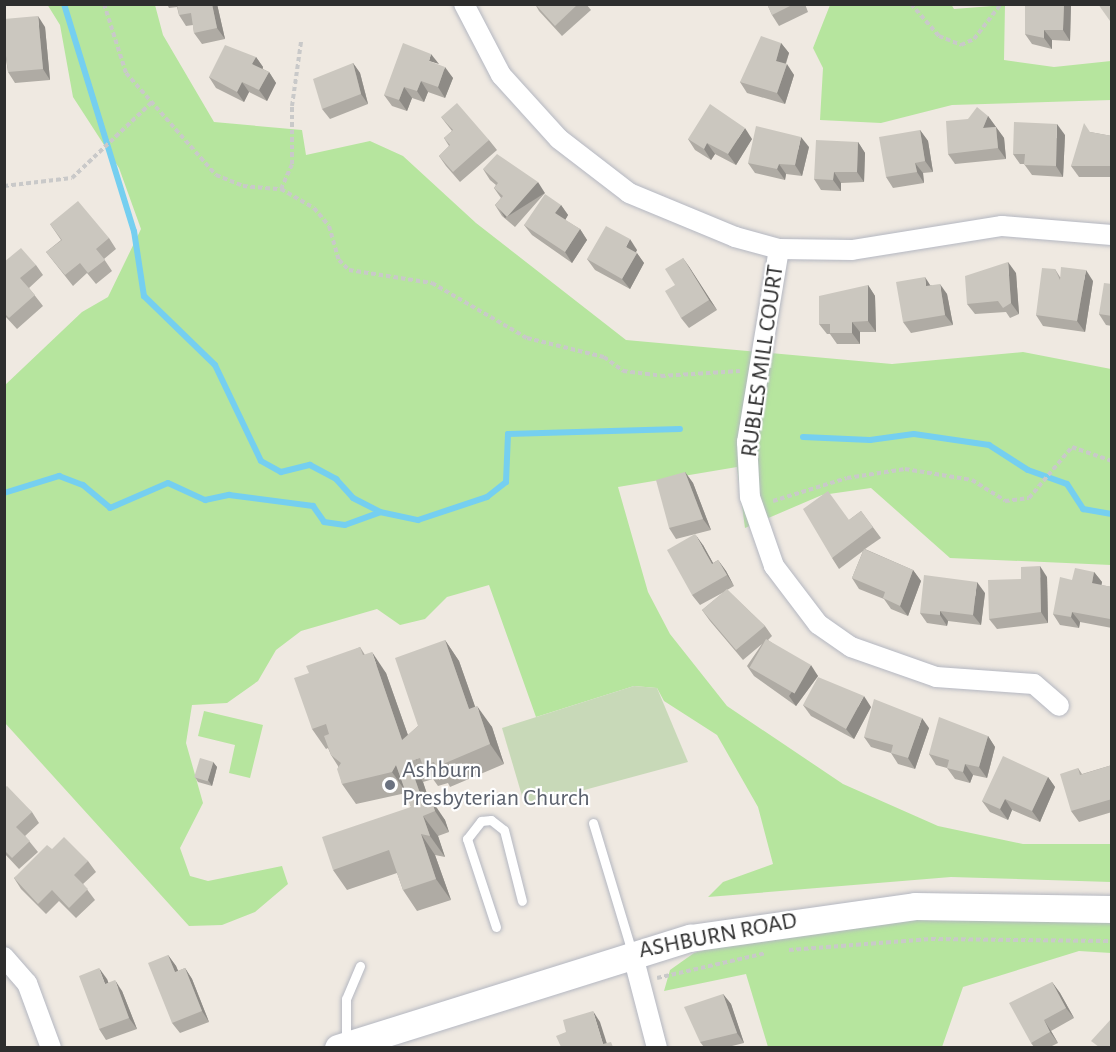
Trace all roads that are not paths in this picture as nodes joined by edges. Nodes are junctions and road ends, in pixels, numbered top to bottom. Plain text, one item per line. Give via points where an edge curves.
1 (464, 4) edge
2 (1112, 235) edge
3 (779, 249) junction
4 (1059, 706) dead end
5 (593, 823) dead end
6 (522, 901) dead end
7 (1112, 909) edge
8 (496, 927) dead end
9 (632, 952) junction
10 (4, 957) edge
11 (360, 966) dead end
12 (342, 1046) edge
13 (51, 1047) edge
14 (657, 1047) edge

1 - 3 street via 501,75 559,139 664,211
2 - 3 street via 1002,226 893,246
3 - 4 street, RUBLES MILL COURT via 747,442 754,508 774,566 818,624 851,647 936,677 1034,684
5 - 9 lane
6 - 8 lane via 504,830 491,820 481,821 468,839
7 - 9 main road, ASHBURN ROAD via 915,906 751,927
9 - 12 main road, ASHBURN ROAD
9 - 14 street
10 - 13 street via 27,983
11 - 12 lane via 346,999

